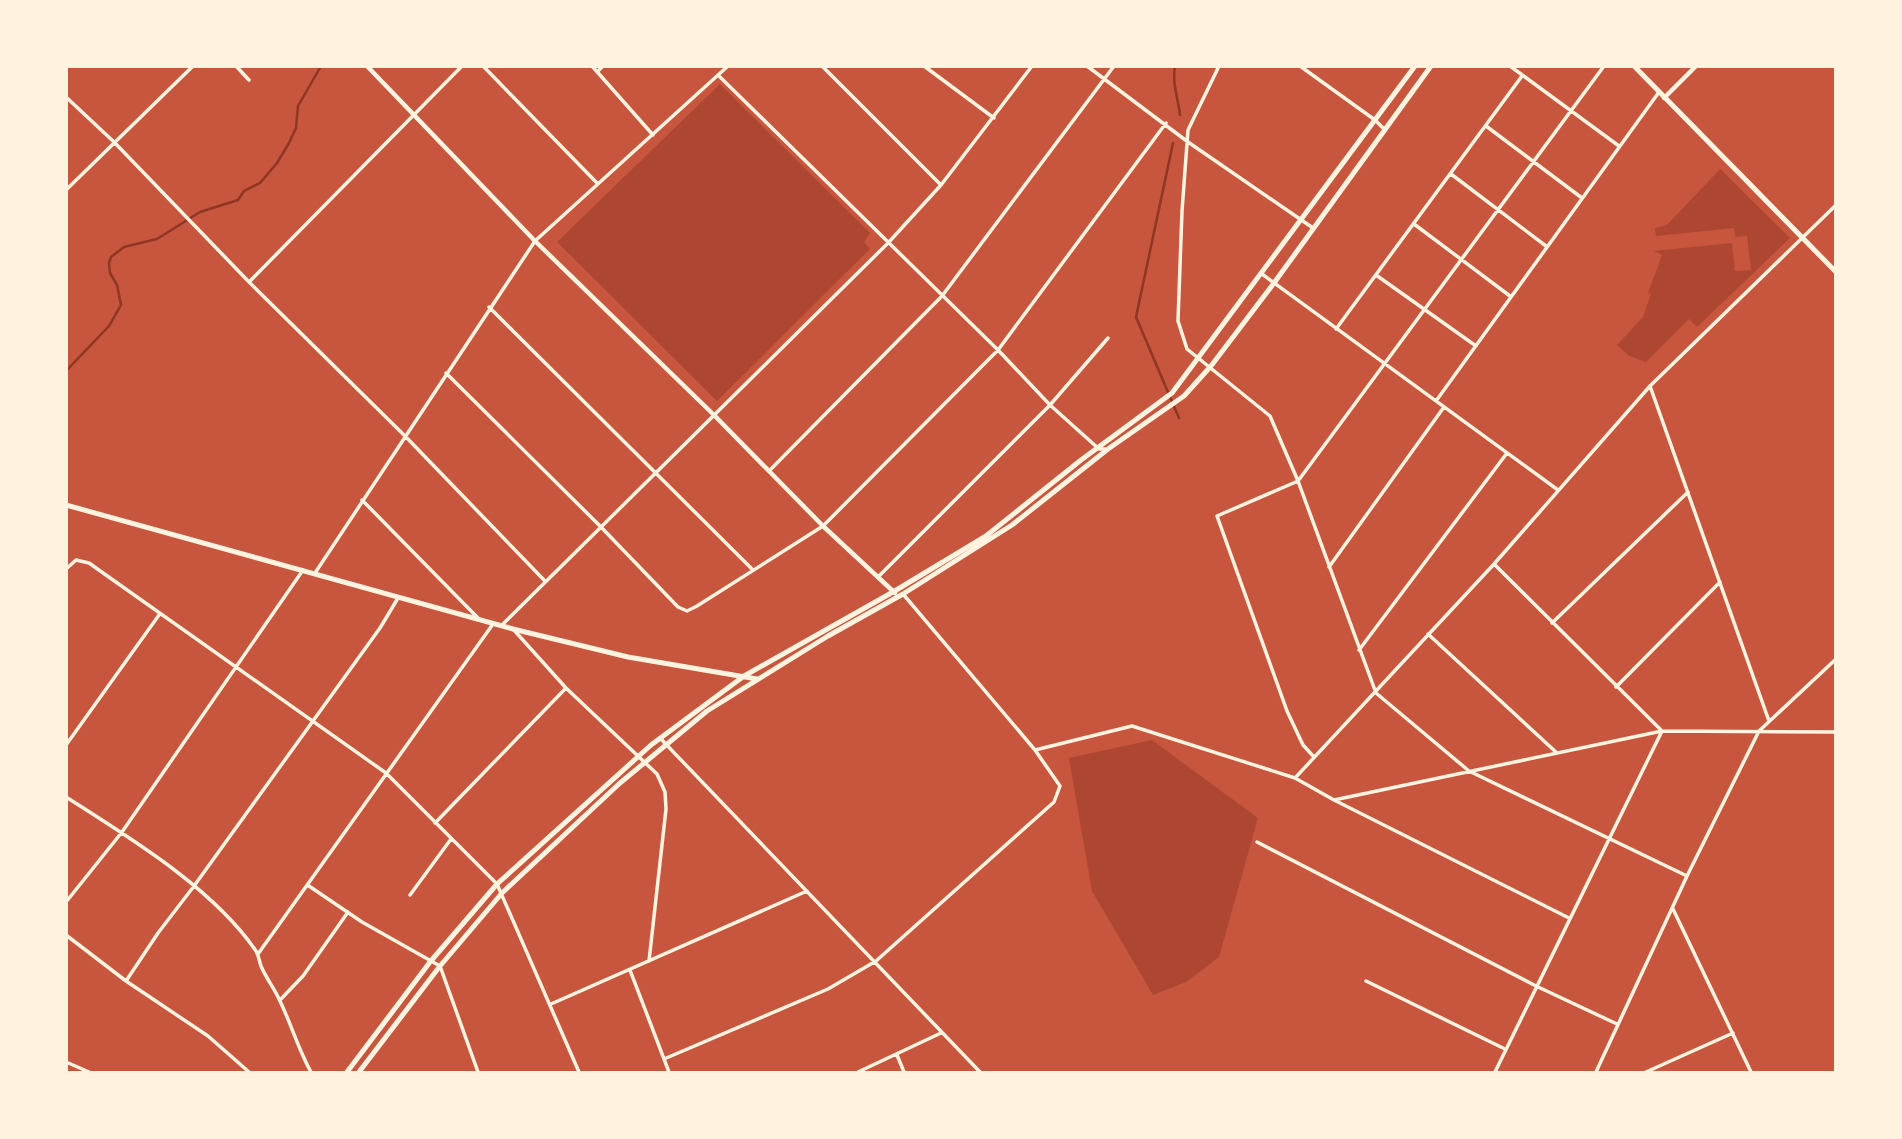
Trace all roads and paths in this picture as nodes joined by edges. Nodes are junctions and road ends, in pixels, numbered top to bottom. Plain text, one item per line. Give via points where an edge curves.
1 (193, 66) edge
2 (236, 66) edge
3 (368, 66) edge
4 (462, 66) edge
5 (483, 66) edge
6 (592, 66) edge
7 (603, 66) edge
8 (728, 66) edge
9 (822, 66) edge
10 (924, 66) edge
11 (1032, 66) edge
12 (1087, 66) edge
13 (1114, 66) edge
14 (1219, 66) edge
15 (1300, 66) edge
16 (1415, 66) edge
17 (1431, 66) edge
18 (1510, 66) edge
19 (1604, 66) edge
20 (1634, 66) edge
21 (1696, 66) edge
22 (597, 72) junction
23 (719, 76) junction
24 (1522, 76) junction
25 (1105, 79) junction
26 (249, 80) dead end
27 (1659, 92) junction
28 (66, 97) edge
29 (1664, 98) junction
30 (1570, 111) junction
31 (413, 115) junction
32 (994, 118) junction
33 (1375, 120) junction
34 (1166, 123) junction
35 (1486, 126) junction
36 (1385, 130) junction
37 (653, 135) junction
38 (114, 142) junction
39 (1188, 142) junction
40 (1619, 146) junction
41 (1534, 161) junction
42 (1451, 174) junction
43 (598, 184) junction
44 (942, 185) junction
45 (66, 190) edge
46 (1582, 199) junction
47 (1836, 205) edge
48 (1499, 212) junction
49 (1301, 220) junction
50 (1414, 225) junction
51 (1314, 229) junction
52 (1802, 239) junction
53 (535, 241) junction
54 (888, 243) junction
55 (1546, 246) junction
56 (1462, 261) junction
57 (1836, 272) edge
58 (1262, 274) junction
59 (1376, 275) junction
60 (249, 282) junction
61 (1274, 283) junction
62 (942, 296) junction
63 (1510, 296) junction
64 (489, 307) junction
65 (1424, 311) junction
66 (1336, 329) junction
67 (1108, 338) dead end
68 (1476, 346) junction
69 (998, 350) junction
70 (1199, 358) junction
71 (1384, 363) junction
72 (1211, 366) junction
73 (446, 373) junction
74 (1650, 386) junction
75 (1436, 401) junction
76 (1050, 405) junction
77 (1444, 407) junction
78 (713, 414) junction
79 (405, 436) junction
80 (1099, 449) junction
81 (1108, 449) junction
82 (1507, 453) junction
83 (769, 471) junction
84 (654, 472) junction
85 (1298, 481) junction
86 (1558, 490) junction
87 (1688, 492) junction
88 (362, 500) junction
89 (66, 505) edge
90 (600, 526) junction
91 (822, 526) junction
92 (1494, 564) junction
93 (1328, 568) junction
94 (66, 569) edge
95 (303, 570) junction
96 (753, 570) junction
97 (313, 575) junction
98 (878, 577) junction
99 (544, 580) junction
100 (1720, 582) junction
101 (893, 592) junction
102 (903, 594) junction
103 (399, 596) junction
104 (159, 615) junction
105 (479, 620) junction
106 (494, 623) junction
107 (1552, 623) junction
108 (501, 625) junction
109 (513, 629) junction
110 (1428, 635) junction
111 (1359, 650) junction
112 (1836, 659) edge
113 (236, 666) junction
114 (744, 676) junction
115 (757, 679) junction
116 (1616, 687) junction
117 (566, 688) junction
118 (1376, 693) junction
119 (313, 721) junction
120 (1769, 721) junction
121 (1662, 731) junction
122 (1759, 731) junction
123 (1836, 732) edge
124 (660, 738) junction
125 (66, 745) edge
126 (667, 746) junction
127 (1035, 750) junction
128 (1557, 753) junction
129 (639, 756) junction
130 (1314, 757) junction
131 (645, 763) junction
132 (1469, 771) junction
133 (386, 773) junction
134 (1295, 778) junction
135 (66, 797) edge
136 (1335, 800) junction
137 (435, 823) junction
138 (122, 832) junction
139 (1610, 837) junction
140 (451, 839) junction
141 (1257, 842) dead end
142 (1687, 876) junction
143 (497, 884) junction
144 (308, 885) junction
145 (194, 886) junction
146 (807, 891) junction
147 (502, 893) junction
148 (410, 895) dead end
149 (66, 902) edge
150 (1673, 909) junction
151 (348, 912) junction
152 (1569, 918) junction
153 (66, 935) edge
154 (258, 954) junction
155 (649, 961) junction
156 (876, 961) junction
157 (430, 962) junction
158 (440, 966) junction
159 (630, 970) junction
160 (126, 981) junction
161 (1366, 981) dead end
162 (1536, 986) junction
163 (280, 1000) junction
164 (551, 1004) junction
165 (1617, 1024) junction
166 (941, 1033) junction
167 (1733, 1033) junction
168 (1505, 1049) junction
169 (897, 1055) junction
170 (664, 1059) junction
171 (66, 1062) edge
172 (89, 1073) edge
173 (249, 1073) edge
174 (311, 1073) edge
175 (347, 1073) edge
176 (359, 1073) edge
177 (478, 1073) edge
178 (579, 1073) edge
179 (669, 1073) edge
180 (858, 1073) edge
181 (904, 1073) edge
182 (980, 1073) edge
183 (1495, 1073) edge
184 (1596, 1073) edge
185 (1646, 1073) edge
186 (1751, 1073) edge

1 - 38 street
2 - 26 street
3 - 31 street
4 - 31 street
5 - 43 street
6 - 22 street
7 - 22 street
8 - 23 street
9 - 44 street
10 - 32 street
11 - 32 street
12 - 25 street
13 - 25 street
14 - 39 street via 1188,131
15 - 33 street
16 - 33 main road
17 - 36 main road
18 - 24 street
19 - 30 street
20 - 27 main road
21 - 29 street
22 - 37 street
23 - 37 street
23 - 54 street
24 - 30 street
24 - 35 street
25 - 34 street
25 - 62 street
27 - 29 main road
27 - 40 street
28 - 38 street
29 - 52 main road
30 - 40 street
30 - 41 street
31 - 53 street
31 - 60 street
32 - 44 street
33 - 36 street
33 - 49 main road
34 - 39 street
34 - 69 street
35 - 41 street
35 - 42 street
36 - 51 main road
37 - 43 street
38 - 45 street
38 - 60 street
39 - 49 street
39 - 70 street via 1178,321 1187,349
40 - 46 street
41 - 46 street
41 - 48 street
42 - 48 street
42 - 50 street
43 - 53 street
44 - 54 street
46 - 55 street
47 - 52 street
48 - 55 street
48 - 56 street
49 - 51 street
49 - 58 main road
50 - 56 street
50 - 59 street
51 - 61 main road
52 - 57 main road
52 - 74 street
53 - 64 street
53 - 78 street
54 - 62 street
54 - 78 street
55 - 63 street
56 - 63 street
56 - 65 street
58 - 61 street
58 - 70 main road
59 - 65 street
59 - 66 street
60 - 79 street
61 - 66 street
61 - 72 main road
62 - 69 street
62 - 83 street
63 - 68 street
64 - 73 street
64 - 84 street
65 - 68 street
65 - 71 street
66 - 71 street
67 - 76 street
68 - 75 street
69 - 76 street
69 - 91 street
70 - 72 street
70 - 80 main road via 1166,398
71 - 75 street
71 - 85 street
72 - 81 main road via 1184,396
72 - 85 street via 1270,416
73 - 79 street
73 - 90 street
74 - 86 street
74 - 87 street
75 - 77 street
76 - 80 street
76 - 98 street
77 - 82 street
77 - 93 street
78 - 83 street
78 - 84 street
79 - 88 street
79 - 99 street
80 - 81 street
80 - 101 main road via 986,536
81 - 102 main road via 1012,525
82 - 86 street
82 - 111 street
83 - 91 street
84 - 90 street
84 - 96 street
85 - 93 street
85 - 130 street via 1217,516 1287,711
86 - 92 street
87 - 100 street
87 - 107 street
88 - 97 street
88 - 105 street
89 - 95 main road
90 - 96 street via 687,611
90 - 99 street
91 - 96 street
91 - 98 street
92 - 107 street
92 - 110 street
93 - 111 street
94 - 104 street via 76,560 89,563
95 - 97 main road
95 - 113 street
97 - 103 main road
98 - 101 street
99 - 108 street
100 - 116 street
100 - 120 street
101 - 102 street
101 - 114 main road
102 - 115 main road
102 - 127 street
103 - 105 main road
103 - 119 street
104 - 113 street
104 - 125 street
105 - 106 main road
106 - 108 main road
106 - 133 street
107 - 116 street
108 - 109 main road
109 - 114 main road via 628,657
109 - 117 street
110 - 118 street
110 - 128 street
111 - 118 street
112 - 120 street
113 - 119 street
113 - 138 street
114 - 115 main road
114 - 124 main road
115 - 126 main road via 707,711
116 - 121 street
117 - 129 street
117 - 137 street
118 - 130 street
118 - 132 street
119 - 133 street
119 - 145 street
120 - 122 street
121 - 122 street
121 - 128 street
121 - 139 street
122 - 123 street
122 - 142 street
124 - 126 street
124 - 129 main road
126 - 131 main road
126 - 146 street
127 - 134 street via 1132,726
127 - 156 street via 1060,786 1054,802
128 - 132 street
129 - 131 street
129 - 143 main road
130 - 134 street
131 - 147 main road
131 - 155 street via 657,774 666,809
132 - 136 street
132 - 139 street
133 - 137 street
133 - 144 street
134 - 136 street
135 - 138 street
136 - 152 street
137 - 140 street
138 - 145 street
138 - 149 street
139 - 142 street
139 - 152 street
140 - 143 street
140 - 148 street
141 - 162 street
142 - 150 street
143 - 147 street
143 - 157 main road
144 - 151 street
144 - 154 street
145 - 154 street
145 - 160 street
146 - 155 street
146 - 156 street
147 - 158 main road
147 - 164 street
150 - 165 street
150 - 167 street
151 - 157 street
151 - 163 street via 303,976
152 - 162 street
153 - 160 street
154 - 163 street
155 - 159 street
156 - 166 street
156 - 170 street via 828,989
157 - 158 street
157 - 175 main road
158 - 176 main road
158 - 177 street
159 - 164 street
159 - 170 street
160 - 173 street via 208,1036
161 - 168 street
162 - 165 street
162 - 168 street
163 - 174 street
164 - 178 street
165 - 184 street
166 - 169 street
166 - 182 street
167 - 185 street
167 - 186 street
168 - 183 street
169 - 180 street
169 - 181 street
170 - 179 street
171 - 172 street

